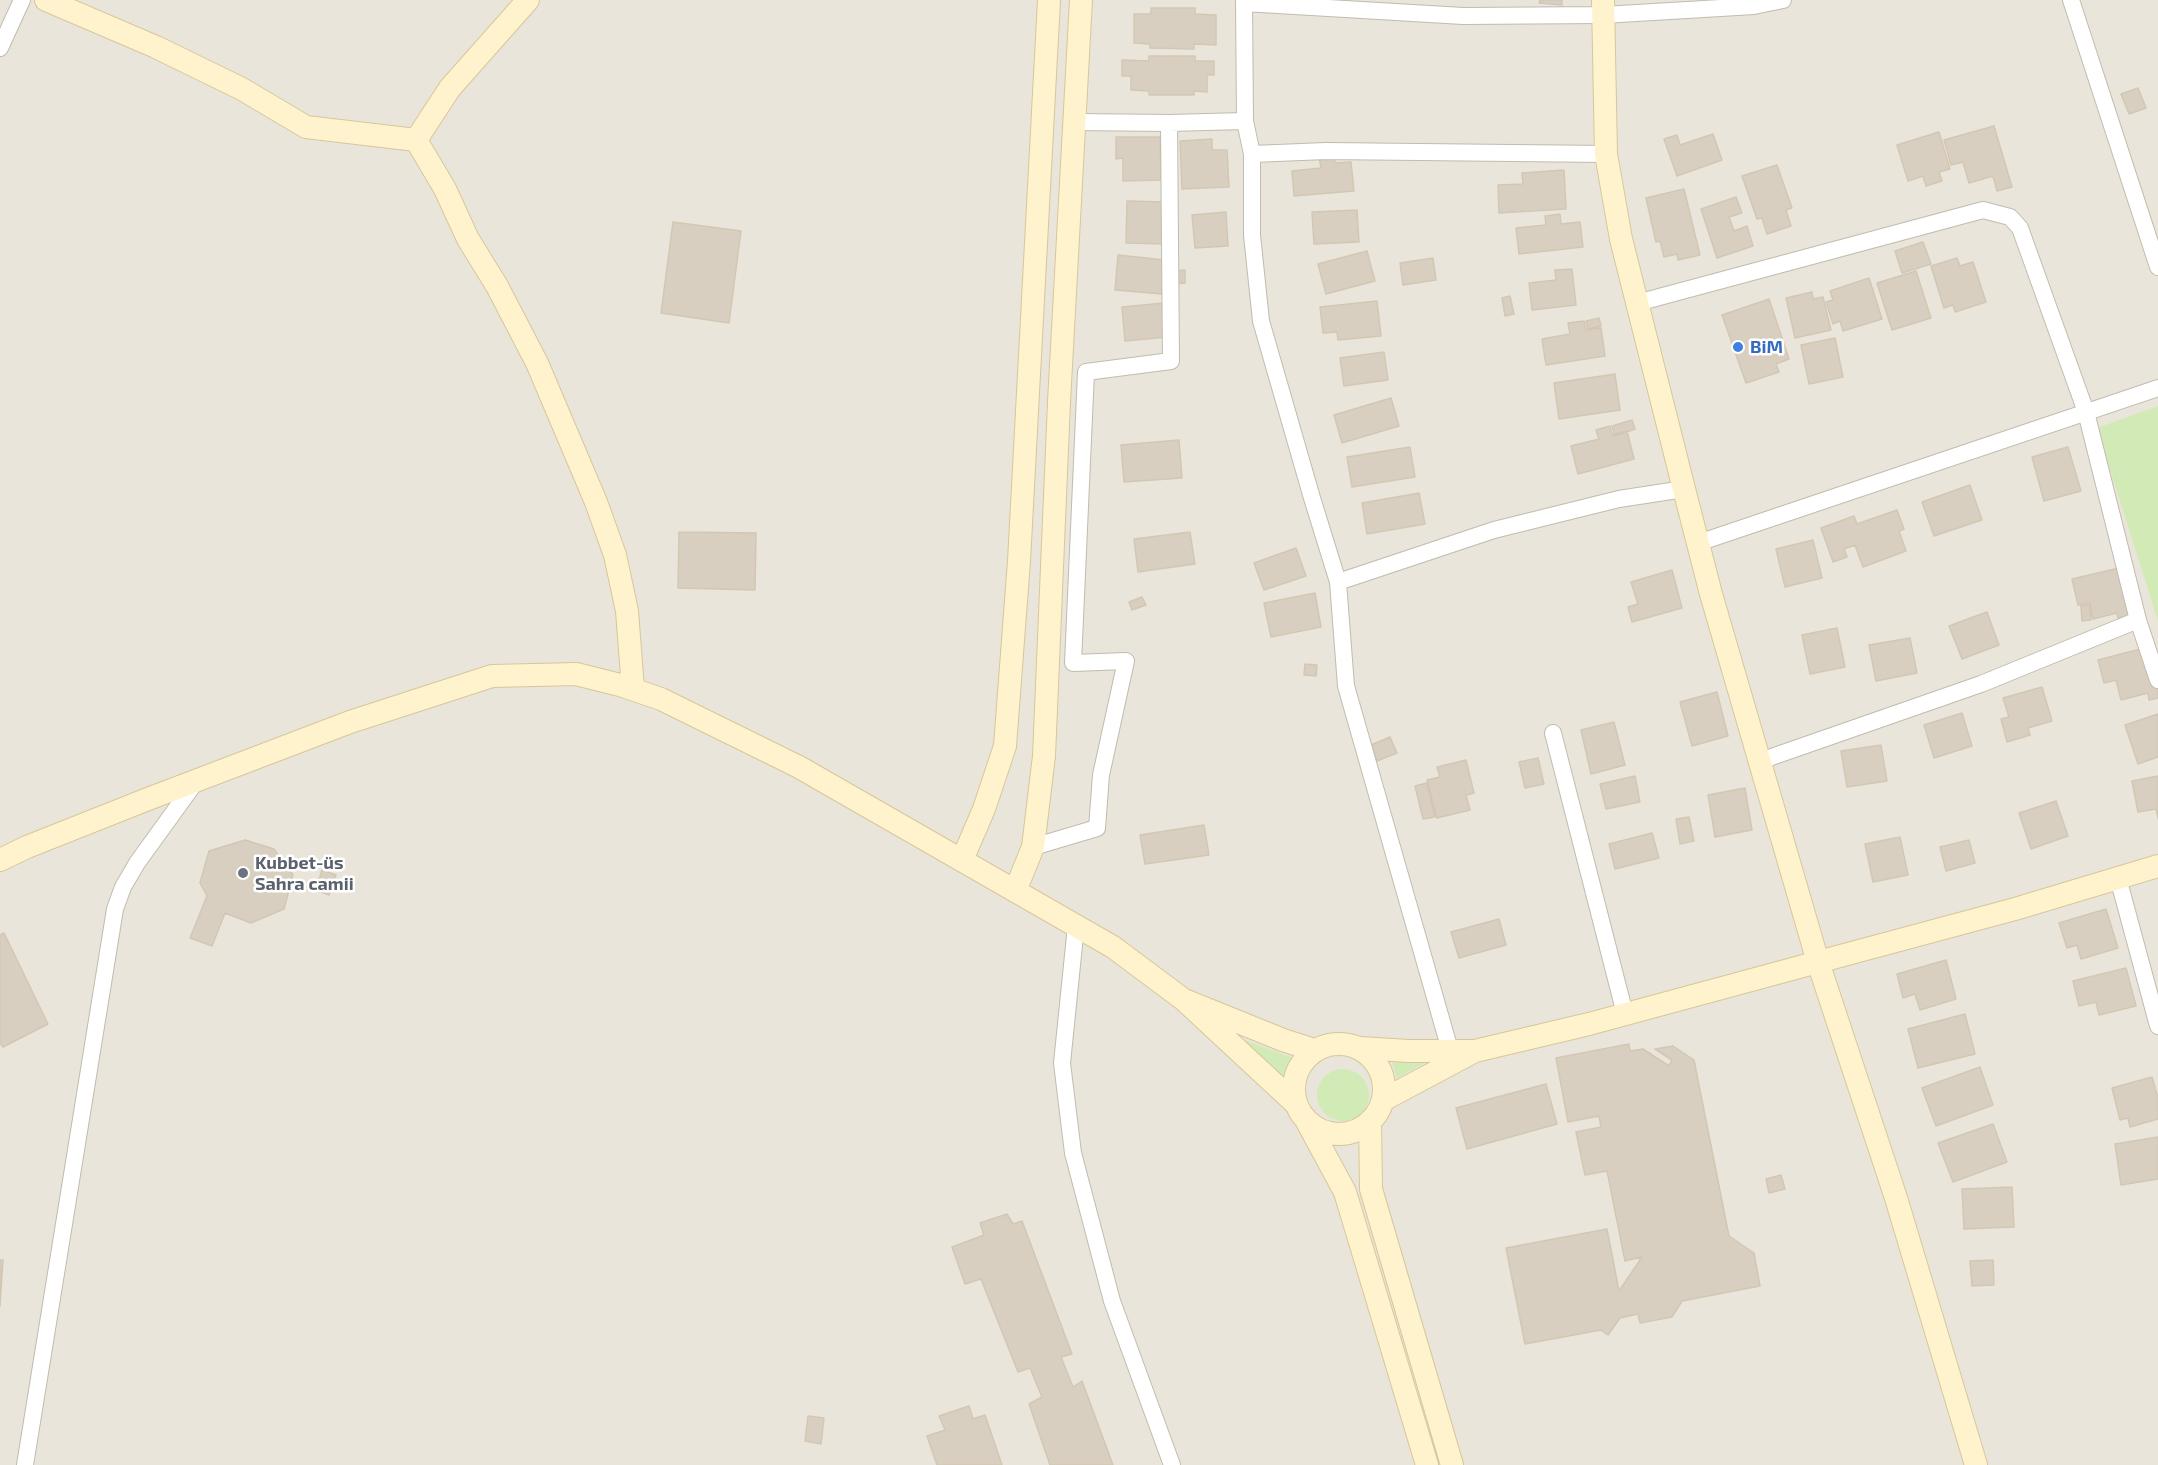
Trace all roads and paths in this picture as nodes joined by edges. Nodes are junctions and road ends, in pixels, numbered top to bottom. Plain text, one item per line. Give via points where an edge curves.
1 (22, 0) edge
2 (46, 0) edge
3 (528, 0) edge
4 (1049, 0) edge
5 (1081, 0) edge
6 (1783, 0) edge
7 (2072, 0) edge
8 (1244, 1) edge
9 (1603, 8) edge
10 (0, 48) edge
11 (1245, 120) junction
12 (1074, 122) junction
13 (1168, 123) junction
14 (416, 140) junction
15 (1252, 154) junction
16 (1606, 154) junction
17 (2158, 267) edge
18 (1637, 303) junction
19 (2158, 388) edge
20 (2086, 412) junction
21 (1684, 489) junction
22 (1698, 543) junction
23 (1338, 582) junction
24 (2138, 620) junction
25 (2158, 680) edge
26 (633, 689) junction
27 (1553, 734) dead end
28 (1760, 761) junction
29 (197, 780) junction
30 (1033, 847) junction
31 (0, 860) edge
32 (962, 860) junction
33 (2158, 866) edge
34 (2118, 878) junction
35 (1015, 891) junction
36 (1076, 926) junction
37 (1818, 962) junction
38 (1184, 1000) junction
39 (1625, 1014) junction
40 (2158, 1026) edge
41 (1360, 1048) junction
42 (1314, 1050) junction
43 (1450, 1050) junction
44 (1475, 1051) junction
45 (1383, 1100) junction
46 (1301, 1111) junction
47 (1370, 1121) junction
48 (25, 1465) edge
49 (1172, 1465) edge
50 (1427, 1465) edge
51 (1452, 1465) edge
52 (1976, 1465) edge

1 - 10 street
2 - 14 main road via 242,89 306,127
3 - 14 main road via 450,88
4 - 32 main road via 1020,561 1005,746
5 - 12 main road
6 - 9 street via 1754,6
7 - 17 street
8 - 9 street via 1463,16
8 - 11 street
9 - 16 main road
11 - 13 street
11 - 15 street
12 - 13 street
12 - 30 main road via 1044,756
13 - 30 street via 1171,361 1086,372 1073,663 1125,661 1101,775 1097,828
14 - 26 main road via 537,363 596,502 615,555 627,611
15 - 16 street
15 - 23 street via 1252,235 1261,321
16 - 18 main road
18 - 20 street via 1983,210 1997,212 2010,217 2020,228
18 - 21 main road
19 - 20 street
20 - 22 street
20 - 24 street
21 - 22 main road
21 - 23 street via 1619,499 1494,530
22 - 28 main road
23 - 43 street via 1346,686
24 - 25 street
24 - 28 street via 1981,684
26 - 29 main road via 576,674 492,676 350,722
26 - 32 main road via 799,767
27 - 39 street
28 - 37 main road
29 - 31 main road
29 - 48 street via 137,863 115,909
30 - 35 main road
32 - 35 main road
33 - 34 main road
34 - 37 main road
34 - 40 street
35 - 36 main road
36 - 38 main road via 1113,947
36 - 49 street via 1062,1063 1073,1153 1112,1301
37 - 39 main road
37 - 52 main road via 1896,1198
38 - 42 main road
38 - 46 main road
39 - 44 main road
41 - 42 main road via 1346,1043
41 - 43 main road
41 - 45 main road via 1381,1070
42 - 46 main road via 1296,1071 1293,1085
43 - 44 main road
44 - 45 main road
45 - 47 main road
46 - 47 main road via 1310,1124 1323,1132 1353,1132
46 - 50 main road via 1345,1192
47 - 51 main road via 1371,1189

